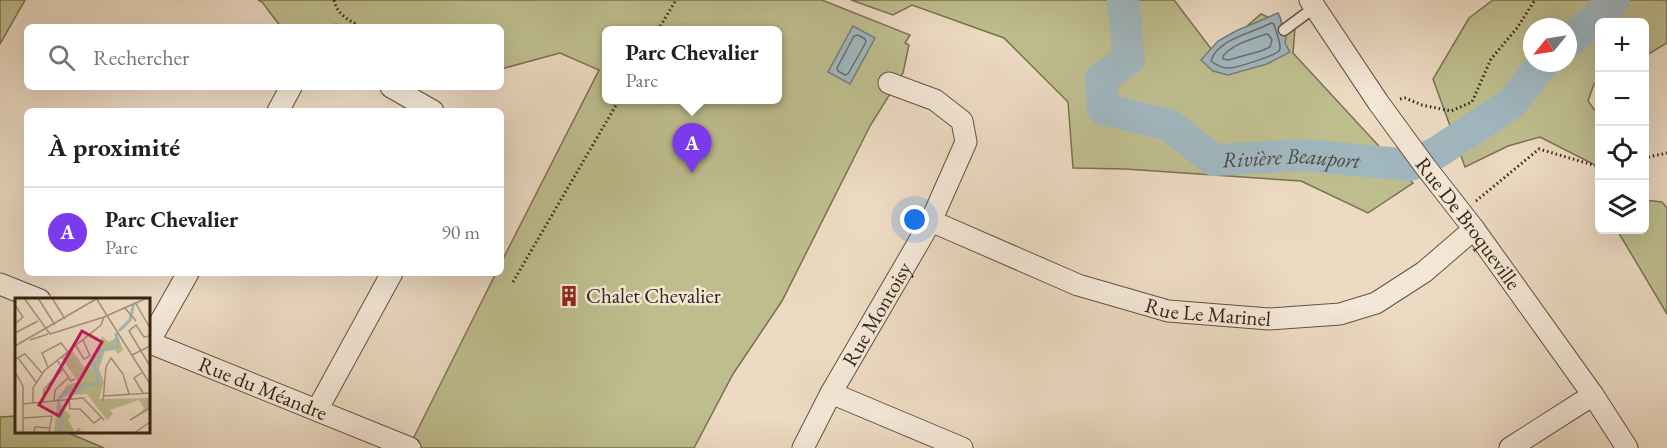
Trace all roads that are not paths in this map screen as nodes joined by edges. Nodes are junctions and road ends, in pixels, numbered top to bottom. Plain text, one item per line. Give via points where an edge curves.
1 (1313, 4) edge
2 (1284, 30) dead end
3 (889, 83) dead end
4 (289, 90) edge
5 (396, 90) edge
6 (280, 108) edge
7 (428, 108) edge
8 (932, 221) junction
9 (1468, 221) junction
10 (186, 276) edge
11 (390, 276) edge
12 (0, 284) edge
13 (35, 298) edge
14 (150, 340) edge
15 (150, 342) edge
16 (831, 393) junction
17 (1593, 395) junction
18 (317, 410) junction
19 (410, 448) edge
20 (802, 448) edge
21 (962, 448) edge
22 (1510, 448) edge
23 (1627, 448) edge

1 - 2 lane
1 - 9 street, Rue De Broqueville via 1378,102
3 - 8 street, Rue Montoisy via 935,100 962,121 966,142
4 - 6 street
5 - 7 street
8 - 9 street, Rue Le Marinel via 1078,285 1168,310 1269,319 1340,314 1376,303 1424,273
8 - 16 street, Rue Montoisy
9 - 17 street, Rue De Broqueville
10 - 14 street
11 - 18 street
12 - 13 street
15 - 18 street, Rue du Méandre
16 - 20 street, Rue Montoisy
16 - 21 street
17 - 22 street
17 - 23 street, Rue De Broqueville
18 - 19 street, Rue du Méandre

